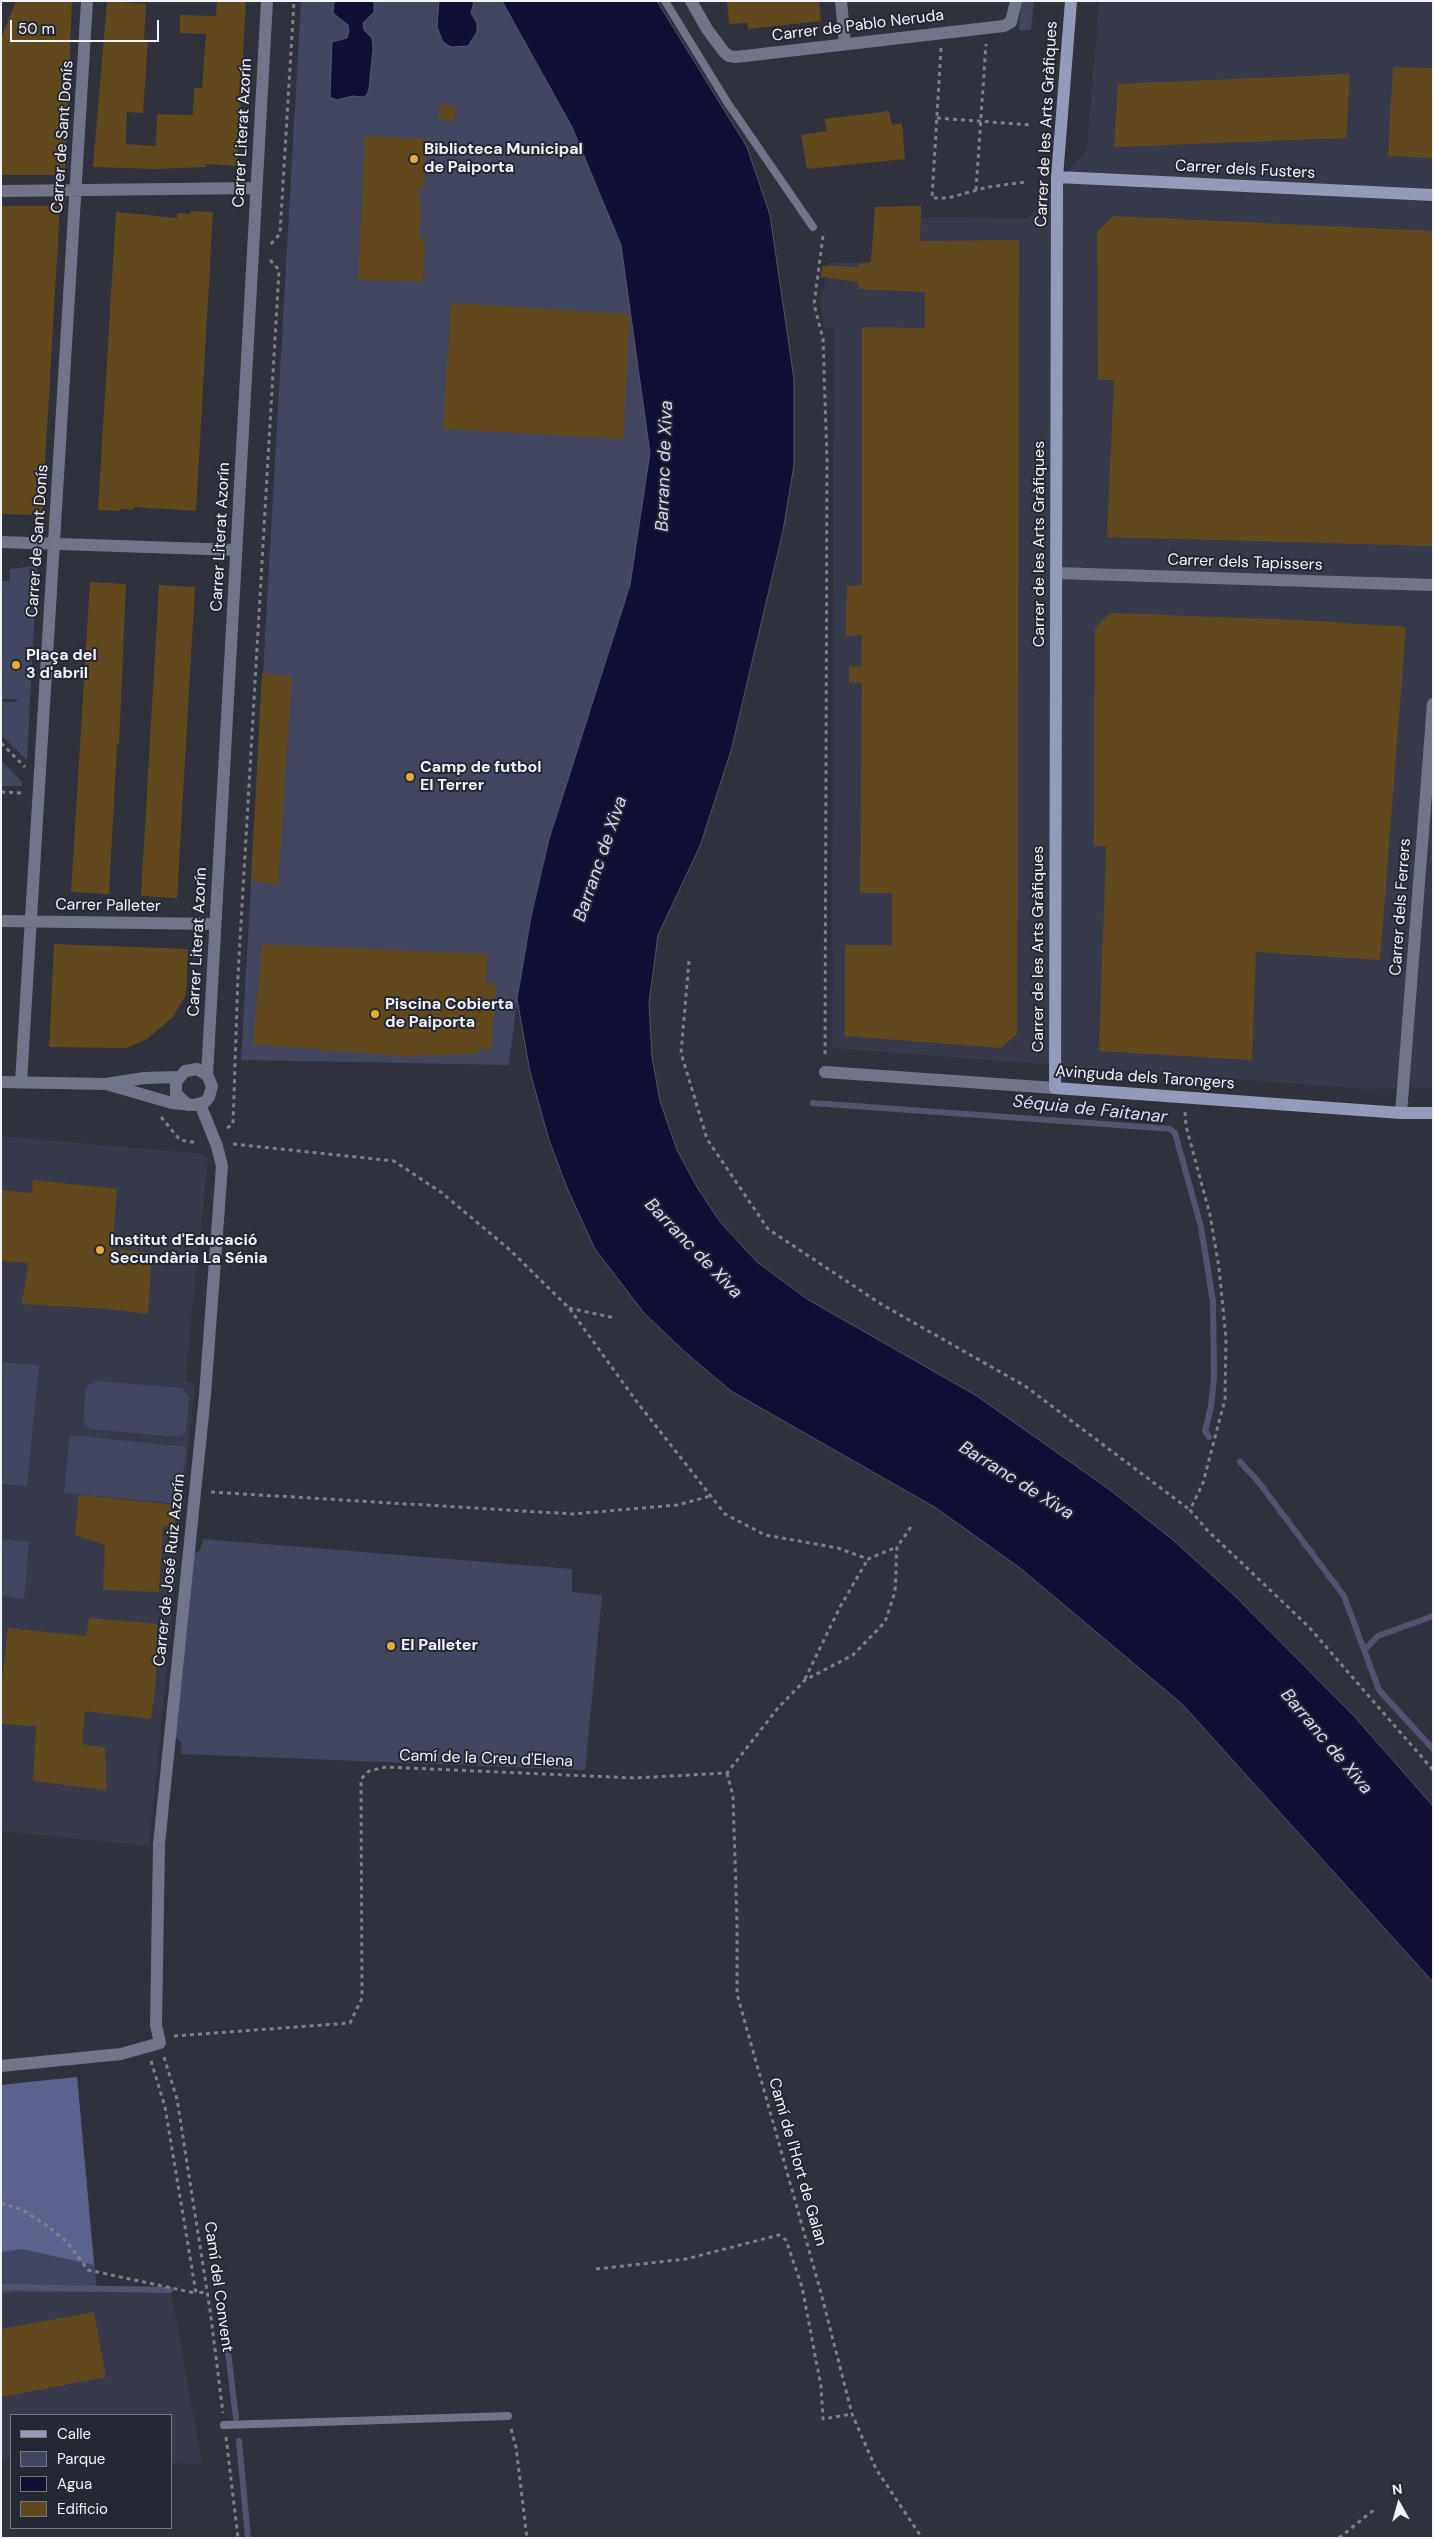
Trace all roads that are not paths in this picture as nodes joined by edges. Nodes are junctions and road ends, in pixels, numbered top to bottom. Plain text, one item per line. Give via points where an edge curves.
1 (87, 1) edge
2 (267, 1) edge
3 (665, 1) edge
4 (691, 1) edge
5 (841, 1) edge
6 (1016, 1) edge
7 (1071, 1) edge
8 (845, 44) junction
9 (1057, 177) junction
10 (256, 188) junction
11 (76, 190) junction
12 (1, 191) edge
13 (1433, 195) edge
14 (813, 227) road end
15 (1, 542) edge
16 (54, 544) junction
17 (236, 550) junction
18 (1056, 573) junction
19 (1433, 585) edge
20 (1433, 704) edge
21 (1, 921) edge
22 (31, 922) junction
23 (215, 924) junction
24 (826, 1072) road end
25 (207, 1075) junction
26 (178, 1077) junction
27 (1, 1082) edge
28 (21, 1082) junction
29 (106, 1084) junction
30 (1055, 1088) junction
31 (194, 1105) junction
32 (1401, 1113) junction
33 (1433, 1113) edge
34 (1, 2066) edge
35 (508, 2416) road end
36 (224, 2425) road end

1 - 11 street, Carrer de Sant Donís
2 - 10 street, Carrer Literat Azorín
3 - 14 lane via 726,102
4 - 8 street, Carrer de Pablo Neruda via 729,56
5 - 8 street
6 - 8 street, Carrer de Pablo Neruda via 1011,22 1004,26
7 - 9 street, Carrer de les Arts Gràfiques
9 - 13 street, Carrer dels Fusters
9 - 18 street, Carrer de les Arts Gràfiques
10 - 11 street
10 - 17 street, Carrer Literat Azorín
11 - 12 street
11 - 16 street, Carrer de Sant Donís
15 - 16 street
16 - 17 street
16 - 22 street, Carrer de Sant Donís
17 - 23 street, Carrer Literat Azorín
18 - 19 street, Carrer dels Tapissers
18 - 30 street, Carrer de les Arts Gràfiques
20 - 32 street, Carrer dels Ferrers
21 - 22 street, Carrer Palleter
22 - 23 street, Carrer Palleter
22 - 28 street, Carrer de Sant Donís
23 - 25 street, Carrer Literat Azorín
24 - 30 street, Avinguda dels Tarongers
25 - 26 street via 191,1069
25 - 31 street via 212,1092
26 - 29 street
26 - 31 street via 176,1094
27 - 28 street
28 - 29 street
29 - 31 street via 172,1103
30 - 32 street, Avinguda dels Tarongers
31 - 34 street, Carrer de José Ruiz Azorín via 215,1142 222,1166 205,1395 159,1844 156,2025 160,2043 121,2054
32 - 33 street, Avinguda dels Tarongers
35 - 36 lane

